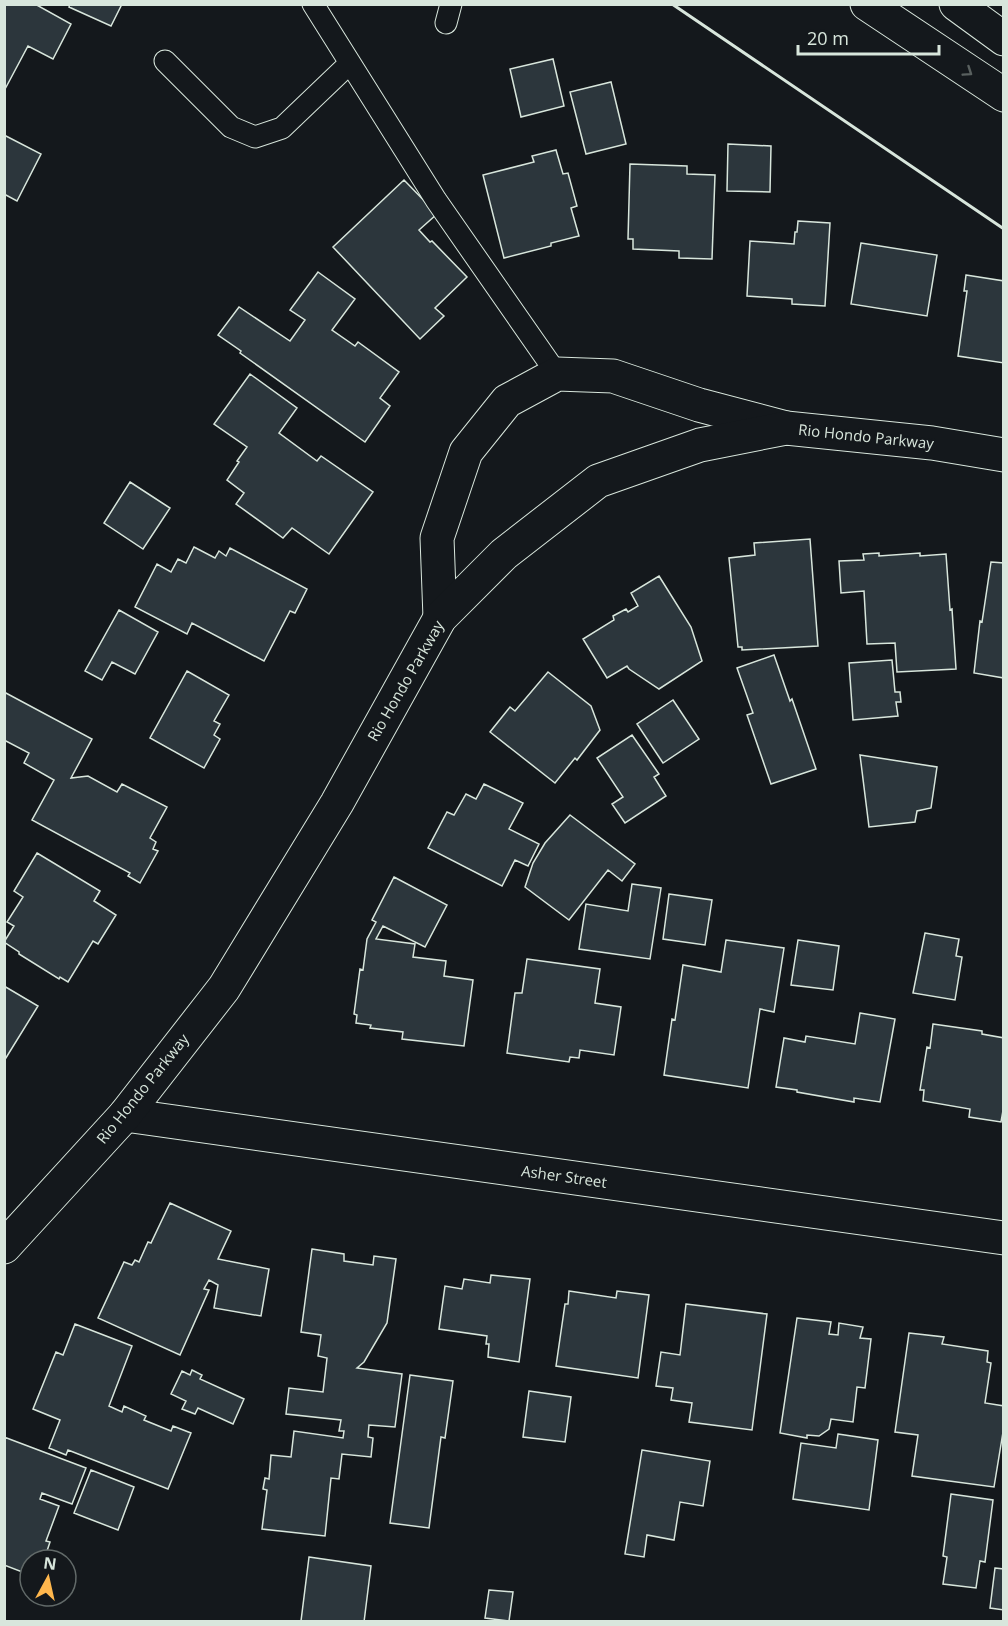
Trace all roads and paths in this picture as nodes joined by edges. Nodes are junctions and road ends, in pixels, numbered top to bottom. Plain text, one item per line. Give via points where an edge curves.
1 (313, 4) edge
2 (867, 4) edge
3 (956, 4) edge
4 (1004, 39) edge
5 (165, 61) dead end
6 (350, 63) junction
7 (1004, 95) edge
8 (556, 374) junction
9 (786, 428) junction
10 (1004, 455) edge
11 (440, 618) junction
12 (124, 1115) junction
13 (1004, 1238) edge
14 (4, 1247) edge

1 - 6 lane
2 -> 7 main road
3 - 4 main road
5 - 6 lane via 231,127 255,137 282,128
6 - 8 lane via 436,200
8 - 9 main road via 613,376 699,405
8 - 11 main road via 507,401 466,452 437,538
9 - 10 main road, Rio Hondo Parkway via 932,443
9 - 11 main road, Rio Hondo Parkway via 700,445 598,481 504,554
11 - 12 main road, Rio Hondo Parkway via 337,803 224,988
12 - 13 main road, Asher Street
12 - 14 main road, Rio Hondo Parkway

